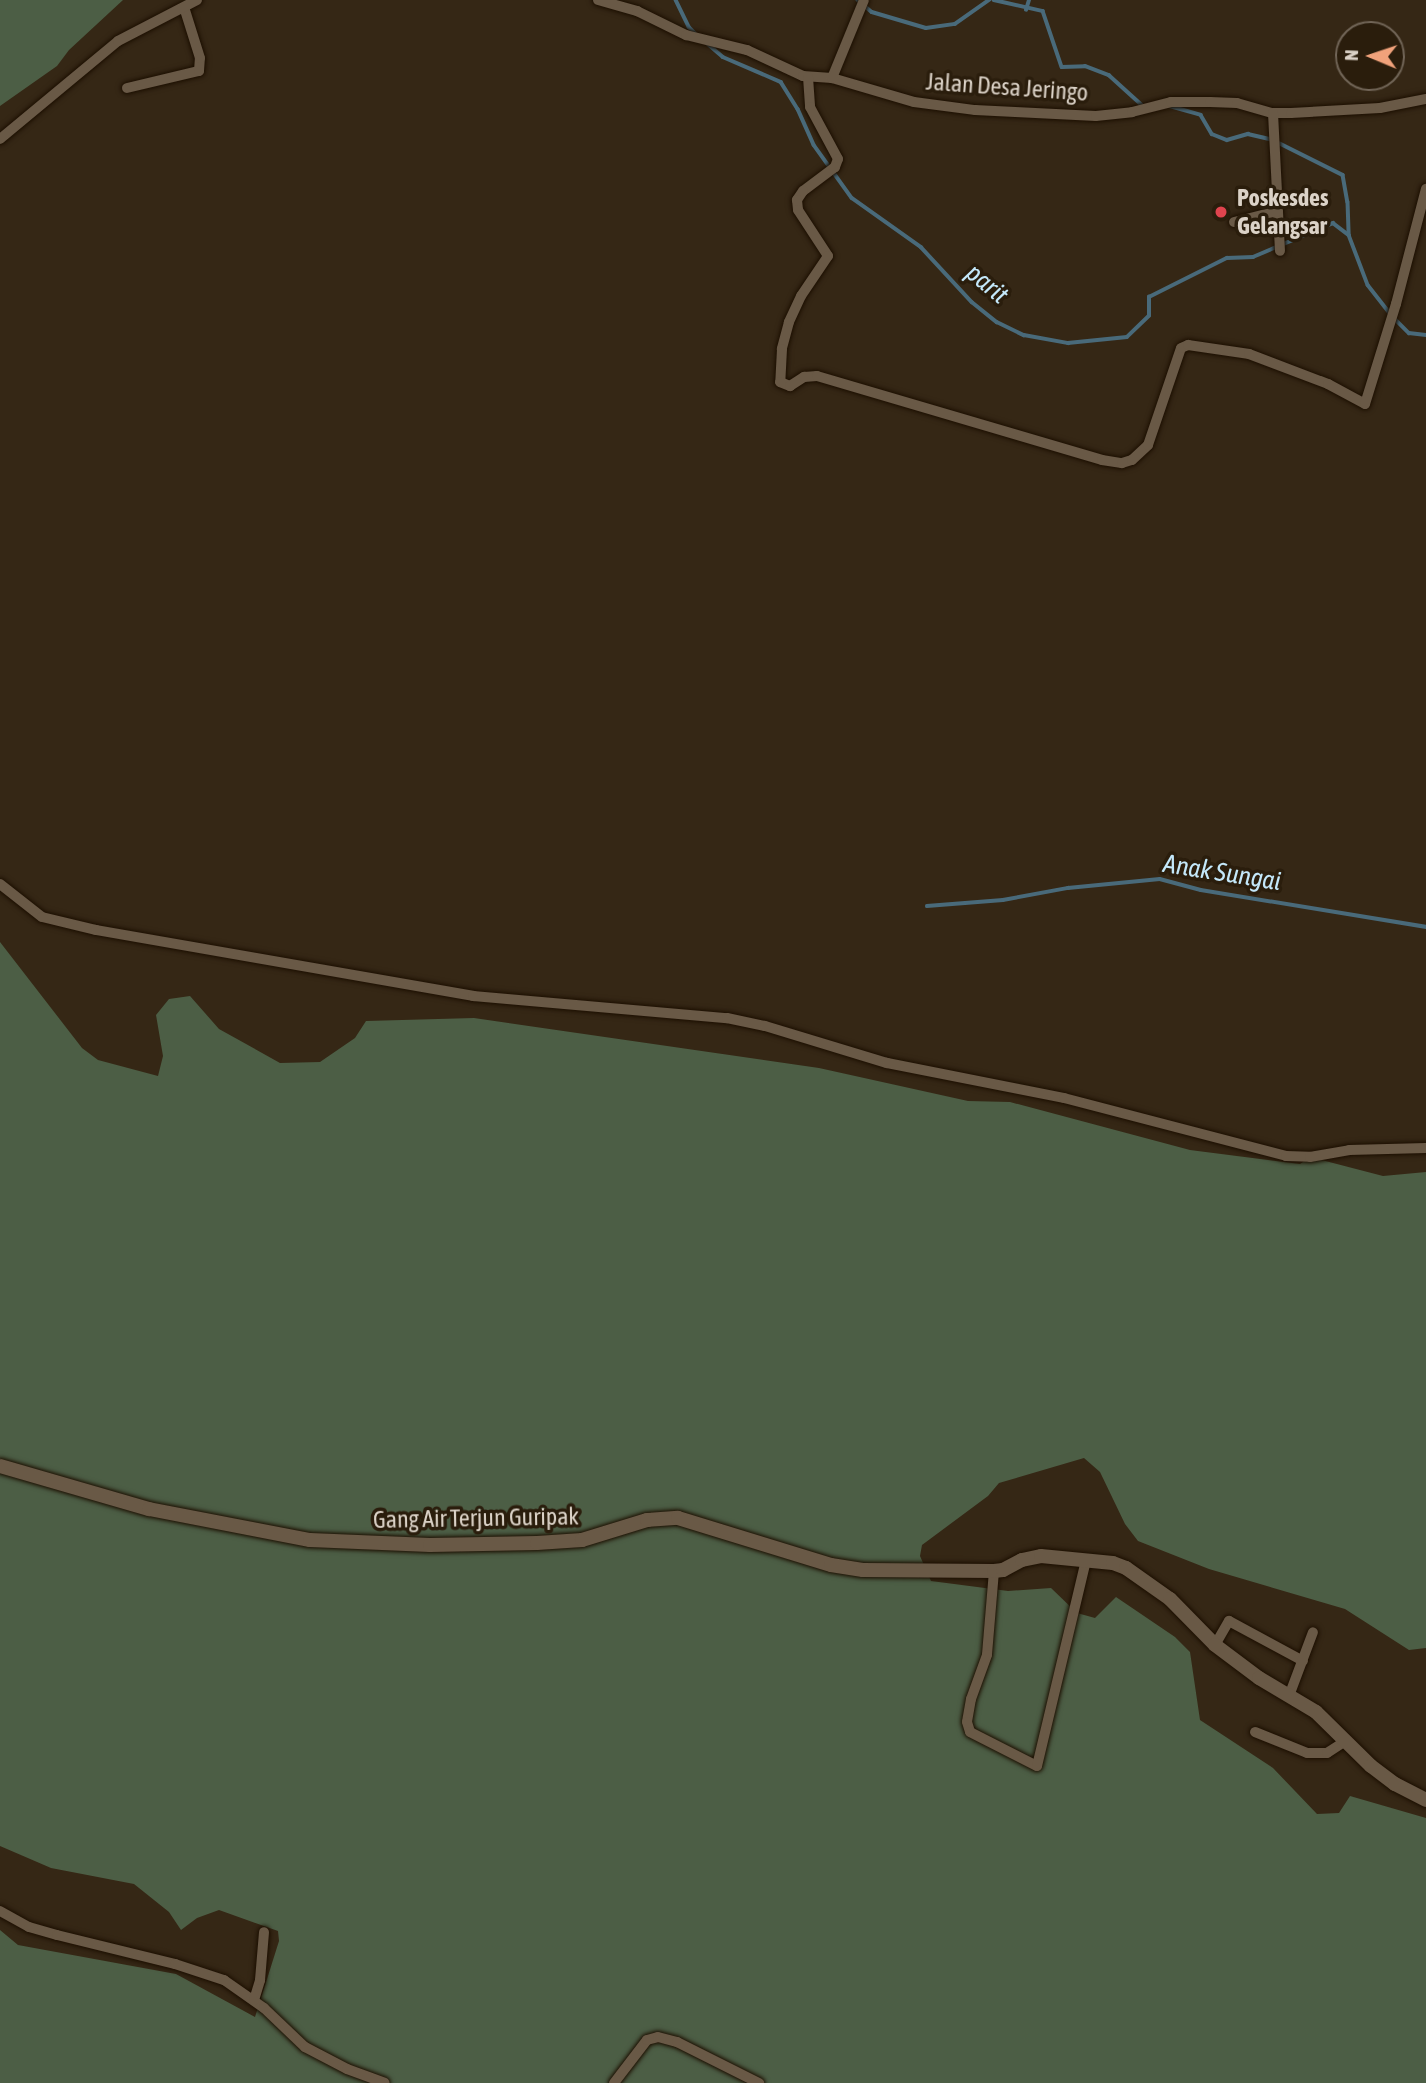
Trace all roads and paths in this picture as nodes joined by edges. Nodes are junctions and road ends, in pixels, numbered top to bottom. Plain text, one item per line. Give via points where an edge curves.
1 (197, 0) edge
2 (598, 0) edge
3 (863, 0) edge
4 (184, 7) junction
5 (808, 77) junction
6 (832, 78) junction
7 (127, 88) dead end
8 (1426, 99) edge
9 (1273, 113) junction
10 (0, 139) edge
11 (1426, 189) edge
12 (1278, 211) junction
13 (1234, 222) dead end
14 (1280, 251) dead end
15 (0, 884) edge
16 (1426, 1148) edge
17 (0, 1466) edge
18 (1086, 1560) junction
19 (994, 1571) junction
20 (1313, 1632) dead end
21 (1215, 1645) junction
22 (1303, 1661) junction
23 (1289, 1696) junction
24 (1255, 1732) dead end
25 (1344, 1742) junction
26 (1426, 1800) edge
27 (0, 1911) edge
28 (264, 1933) dead end
29 (254, 2000) junction
30 (386, 2083) edge
31 (614, 2083) edge
32 (759, 2083) edge

1 - 4 street
2 - 5 street, Jalan Desa Jeringo via 624,5 686,35 747,50
3 - 6 street
4 - 7 street via 200,58 199,71
4 - 10 street via 118,41
5 - 6 street, Jalan Desa Jeringo
5 - 11 street via 810,107 838,155 831,170 797,200 798,210 828,256 789,322 779,362 781,384 790,386 804,377 817,376 1063,451 1122,463 1147,445 1185,345 1250,354 1328,384 1365,404
6 - 9 street, Jalan Desa Jeringo via 907,100 975,110 1096,116 1171,102 1237,103
8 - 9 street, Jalan Desa Jeringo via 1380,108
9 - 12 street
12 - 13 street
12 - 14 street
15 - 16 street via 42,917 107,933 473,996 727,1018 887,1063 1064,1098 1286,1156
17 - 19 street, Gang Air Terjun Guripak via 149,1509 310,1540 537,1543 582,1540 647,1520 678,1518 842,1568
18 - 19 street via 1041,1556
18 - 19 street via 1037,1766 971,1732 967,1722 987,1655
18 - 21 street via 1126,1568 1180,1607
20 - 22 street
21 - 22 street via 1229,1621
21 - 23 street
22 - 23 street
23 - 25 street via 1327,1721
24 - 25 street via 1307,1753 1327,1753
25 - 26 street via 1395,1784
27 - 29 street via 48,1932 224,1980
28 - 29 street
29 - 30 street via 304,2047
31 - 32 street via 647,2040 658,2037

